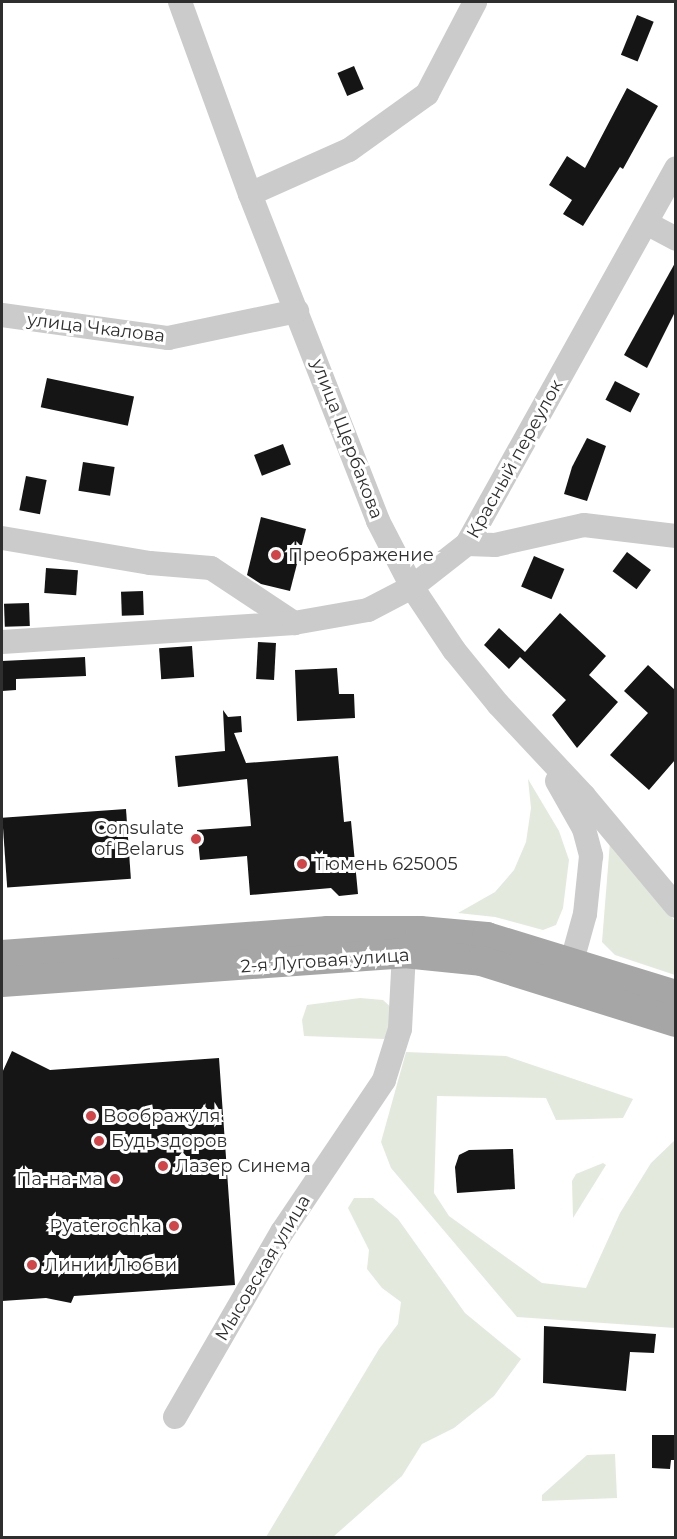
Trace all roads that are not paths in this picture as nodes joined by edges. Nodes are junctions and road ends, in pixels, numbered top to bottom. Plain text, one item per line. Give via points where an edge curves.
1 (180, 2) edge
2 (475, 2) edge
3 (675, 168) edge
4 (250, 194) junction
5 (648, 224) junction
6 (675, 239) edge
7 (297, 310) junction
8 (2, 315) edge
9 (675, 536) edge
10 (2, 538) edge
11 (467, 544) junction
12 (412, 587) junction
13 (294, 623) junction
14 (2, 642) edge
15 (535, 746) junction
16 (675, 906) edge
17 (404, 953) junction
18 (2, 955) edge
19 (568, 976) junction
20 (2, 982) edge
21 (675, 995) edge
22 (675, 1022) edge
23 (175, 1417) dead end

1 - 4 street, улица Щербакова
2 - 4 street via 427,93 349,150
3 - 5 street, Красный переулок
4 - 7 street, улица Щербакова
5 - 6 street
5 - 11 street, Красный переулок
7 - 8 street, улица Чкалова via 168,338
7 - 12 street, улица Щербакова via 378,521
9 - 11 street via 584,525 495,545
10 - 13 street via 150,563 211,568
11 - 12 street, Красный переулок
12 - 13 street, Красный переулок via 368,610
12 - 15 street, улица Щербакова via 454,650
13 - 14 street, Красный переулок
15 - 16 street, улица Щербакова via 598,813
15 - 19 street via 584,829 591,856 585,914
17 - 19 main road, 2-я Луговая улица
17 - 20 main road, 2-я Луговая улица
17 - 23 street, Мысовская улица via 400,1029 384,1080 282,1232
18 - 19 main road, 2-я Луговая улица via 328,931 420,931 487,937
19 - 21 main road, 2-я Луговая улица
19 - 22 main road, 2-я Луговая улица

